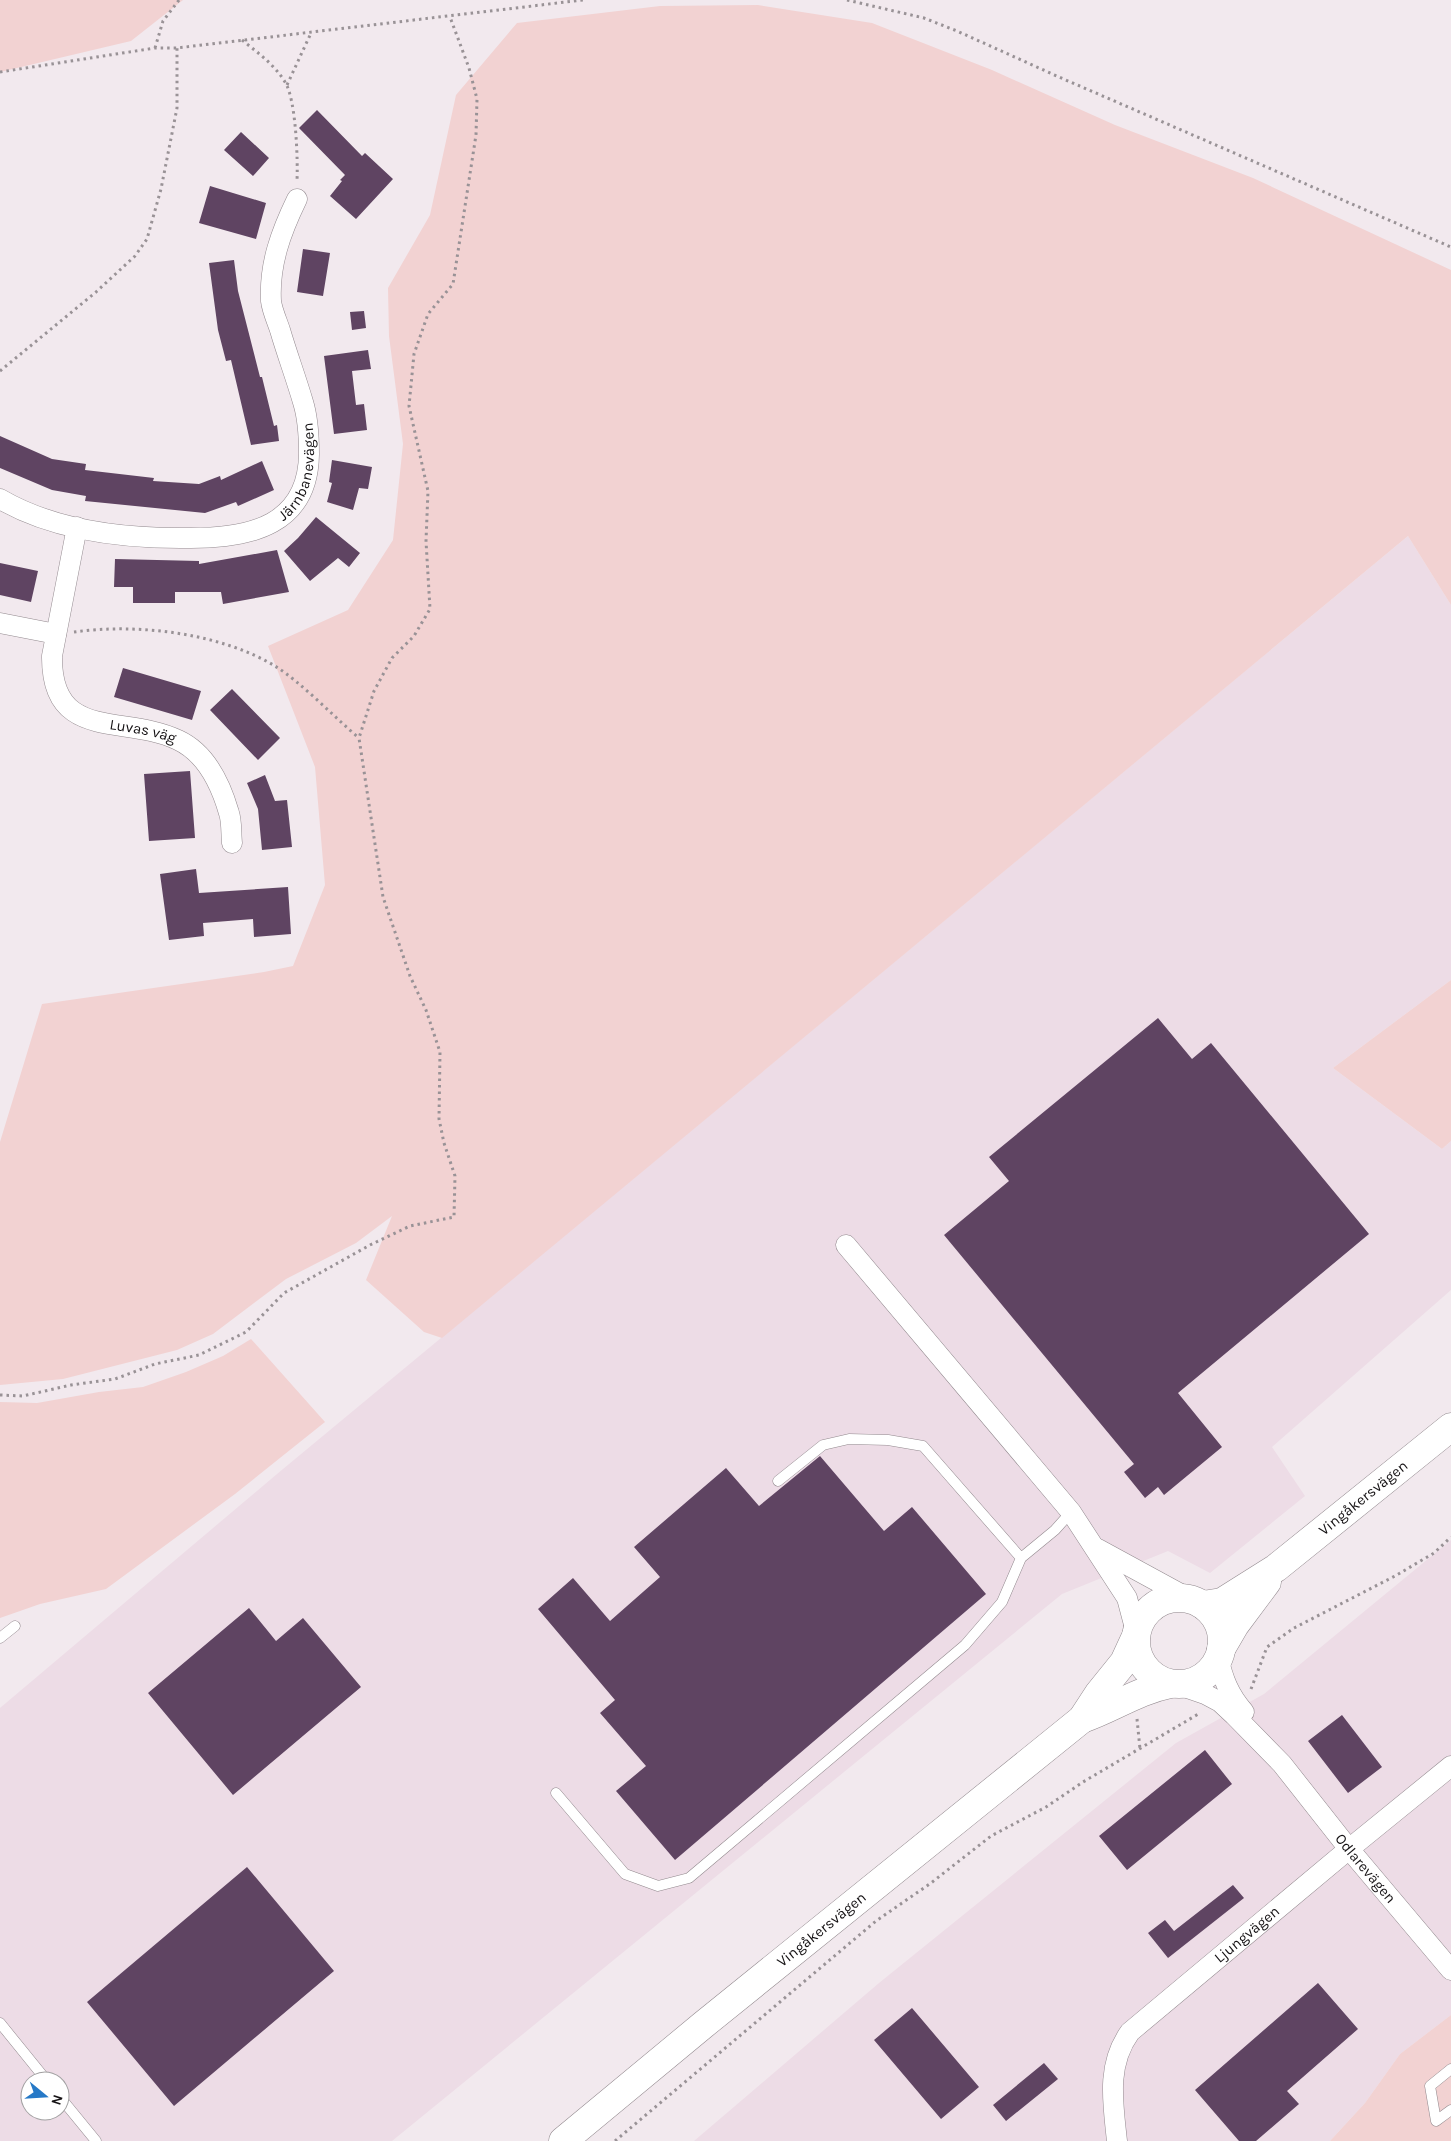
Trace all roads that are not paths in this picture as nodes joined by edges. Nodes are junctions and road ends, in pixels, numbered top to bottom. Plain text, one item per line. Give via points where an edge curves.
1 (297, 199) road end
2 (0, 499) edge
3 (77, 527) junction
4 (0, 623) edge
5 (56, 634) junction
6 (232, 843) dead end
7 (846, 1245) dead end
8 (1451, 1427) edge
9 (778, 1481) dead end
10 (1071, 1512) junction
11 (1096, 1548) junction
12 (1021, 1558) junction
13 (1276, 1568) junction
14 (1196, 1601) junction
15 (15, 1626) dead end
16 (1136, 1634) junction
17 (0, 1638) edge
18 (1220, 1653) junction
19 (1173, 1684) junction
20 (1082, 1719) junction
21 (1282, 1764) junction
22 (1451, 1766) edge
23 (556, 1793) dead end
24 (1349, 1849) junction
25 (1451, 1970) edge
26 (0, 2023) edge
27 (1451, 2069) edge
28 (39, 2071) edge
29 (70, 2108) edge
30 (1451, 2110) edge
31 (96, 2141) edge
32 (563, 2141) edge
33 (1117, 2141) edge

1 - 3 street, Järnbanevägen via 276,251 271,303 304,404 309,469 301,496 284,516 258,530 230,536 164,538
2 - 3 street, Järnbanevägen
3 - 5 street, Luvas väg
4 - 5 street
5 - 6 street, Luvas väg via 52,674 56,691 68,707 95,721 178,740 195,751 214,776 230,814
7 - 10 street
8 - 13 main road, Vingåkersvägen
9 - 12 lane via 823,1445 849,1439 888,1440 923,1446
10 - 11 street
10 - 12 lane via 1056,1530
11 - 14 street
11 - 16 street via 1128,1598
12 - 23 lane via 1002,1602 965,1645 690,1878 658,1886 626,1874
13 - 14 main road, Vingåkersvägen via 1222,1602
13 - 18 main road, Vingåkersvägen via 1235,1624
14 - 16 main road via 1171,1598 1155,1604 1143,1616
14 - 18 main road via 1215,1617 1222,1633
15 - 17 lane
16 - 19 main road via 1136,1649 1142,1665 1154,1677
16 - 20 main road, Vingåkersvägen via 1124,1662
18 - 19 main road via 1215,1666 1202,1677 1187,1684
18 - 21 street, Odlarevägen via 1223,1679
19 - 20 main road, Vingåkersvägen via 1145,1689
19 - 21 street, Odlarevägen via 1220,1702
20 - 32 main road, Vingåkersvägen
21 - 24 street, Odlarevägen
22 - 24 street, Ljungvägen
24 - 25 street, Odlarevägen
24 - 33 street, Ljungvägen via 1130,2032 1121,2045 1113,2076
26 - 28 lane
27 - 30 lane via 1430,2086 1436,2121
29 - 31 lane

